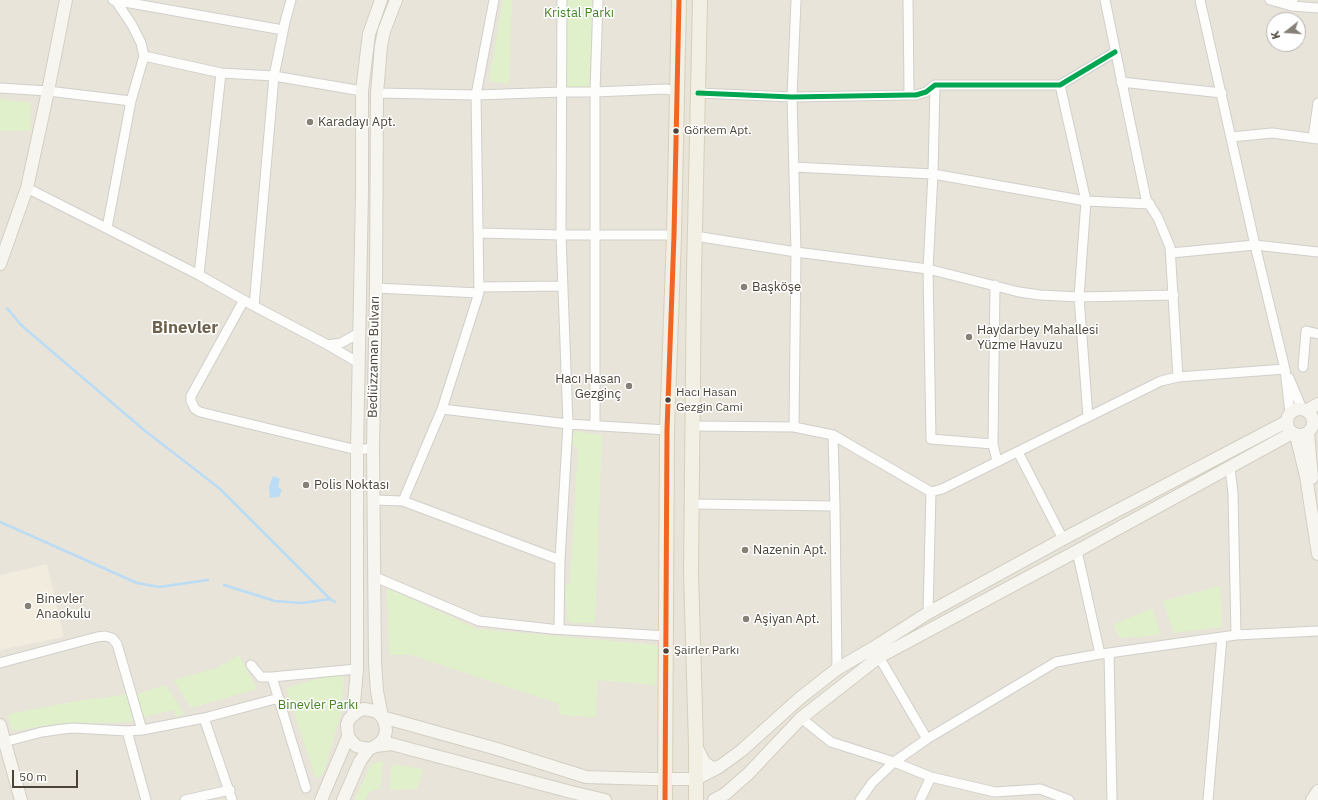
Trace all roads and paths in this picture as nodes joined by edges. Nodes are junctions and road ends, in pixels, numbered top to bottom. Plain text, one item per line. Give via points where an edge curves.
1 (66, 0) edge
2 (114, 0) edge
3 (291, 0) edge
4 (381, 0) edge
5 (396, 0) edge
6 (494, 0) edge
7 (562, 0) edge
8 (598, 0) edge
9 (679, 0) edge
10 (700, 0) edge
11 (796, 0) edge
12 (908, 0) edge
13 (1105, 0) edge
14 (1270, 0) edge
15 (1202, 2) edge
16 (1293, 3) edge
17 (1318, 8) edge
18 (283, 30) junction
19 (1115, 52) junction
20 (144, 56) junction
21 (221, 73) junction
22 (274, 76) junction
23 (1121, 82) junction
24 (935, 85) junction
25 (1060, 85) junction
26 (0, 88) edge
27 (48, 91) junction
28 (362, 91) junction
29 (676, 91) junction
30 (377, 92) junction
31 (562, 92) junction
32 (595, 92) junction
33 (698, 93) junction
34 (1222, 93) junction
35 (476, 95) junction
36 (909, 95) junction
37 (792, 97) junction
38 (130, 101) junction
39 (1318, 103) edge
40 (1231, 138) junction
41 (1316, 139) edge
42 (794, 167) junction
43 (933, 174) junction
44 (27, 188) junction
45 (1086, 200) junction
46 (1150, 204) junction
47 (107, 228) junction
48 (478, 233) junction
49 (561, 235) junction
50 (595, 235) junction
51 (674, 235) junction
52 (695, 236) junction
53 (1255, 245) junction
54 (796, 252) junction
55 (1318, 252) edge
56 (1171, 253) junction
57 (0, 264) edge
58 (928, 269) junction
59 (199, 275) junction
60 (995, 285) junction
61 (563, 286) junction
62 (376, 288) junction
63 (479, 290) junction
64 (1174, 295) junction
65 (1079, 297) junction
66 (244, 300) junction
67 (254, 306) junction
68 (359, 333) junction
69 (1318, 334) edge
70 (328, 345) junction
71 (359, 363) junction
72 (1303, 367) dead end
73 (1285, 369) junction
74 (1178, 377) junction
75 (1318, 404) edge
76 (442, 409) junction
77 (1304, 410) junction
78 (1088, 417) junction
79 (1288, 417) junction
80 (1315, 420) edge
81 (568, 424) junction
82 (595, 426) junction
83 (693, 426) junction
84 (794, 427) junction
85 (667, 430) junction
86 (1308, 432) junction
87 (1294, 434) junction
88 (833, 435) junction
89 (993, 444) junction
90 (373, 448) junction
91 (357, 450) junction
92 (1018, 452) junction
93 (997, 461) junction
94 (1230, 468) junction
95 (931, 492) junction
96 (374, 500) junction
97 (403, 501) junction
98 (692, 504) junction
99 (835, 506) junction
100 (1314, 535) junction
101 (1063, 539) junction
102 (1077, 551) junction
103 (1318, 554) edge
104 (560, 560) junction
105 (375, 577) junction
106 (928, 613) junction
107 (559, 629) junction
108 (1318, 632) edge
109 (1236, 635) junction
110 (667, 636) junction
111 (1222, 637) junction
112 (1105, 654) junction
113 (879, 657) junction
114 (0, 663) edge
115 (251, 665) dead end
116 (356, 669) junction
117 (837, 669) junction
118 (272, 677) junction
119 (279, 698) junction
120 (353, 715) junction
121 (382, 717) junction
122 (204, 718) junction
123 (801, 718) junction
124 (142, 730) junction
125 (127, 731) junction
126 (1, 732) edge
127 (348, 737) junction
128 (927, 740) junction
129 (696, 746) junction
130 (373, 747) junction
131 (894, 762) junction
132 (719, 767) junction
133 (931, 777) junction
134 (666, 779) junction
135 (696, 779) junction
136 (306, 788) dead end
137 (230, 790) junction
138 (1318, 791) edge
139 (571, 796) edge
140 (995, 796) edge
141 (715, 799) edge
142 (21, 800) edge
143 (146, 800) edge
144 (185, 800) edge
145 (232, 800) edge
146 (321, 800) edge
147 (343, 800) edge
148 (605, 800) edge
149 (665, 800) edge
150 (696, 800) edge
151 (860, 800) edge
152 (920, 800) edge
153 (1069, 800) edge
154 (1112, 800) edge
155 (1208, 800) edge
156 (1312, 800) edge
157 (1317, 800) edge

1 - 27 street
2 - 18 street
2 - 20 street via 132,25
3 - 18 street
4 - 28 street, Bediüzzaman Bulvarı via 369,34
5 - 30 street, Bediüzzaman Bulvarı via 381,46
6 - 35 street
7 - 31 street
8 - 32 street
9 - 29 main road
10 - 33 main road
11 - 37 street
12 - 36 street
13 - 19 street
14 - 16 street
15 - 34 street
16 - 17 street
18 - 22 street
19 - 23 street
19 - 25 street
20 - 21 street
20 - 38 street
21 - 22 street
21 - 59 street
22 - 28 street
22 - 67 street
23 - 34 street
23 - 46 street via 1146,199
24 - 25 street
24 - 36 street via 926,92
24 - 43 street
25 - 45 street
26 - 27 street
27 - 38 street
27 - 44 street
28 - 68 street, Bediüzzaman Bulvarı
29 - 32 street via 666,89
29 - 51 main road
30 - 35 street
30 - 62 street, Bediüzzaman Bulvarı
31 - 32 street
31 - 35 street
31 - 49 street
32 - 50 street
33 - 37 street
33 - 52 main road
34 - 40 street
35 - 48 street
36 - 37 street
37 - 42 street
38 - 47 street
39 - 41 street
40 - 41 street via 1272,133
40 - 53 street
42 - 43 street
42 - 54 street
43 - 45 street
43 - 58 street
44 - 47 street
44 - 57 street
45 - 46 street
45 - 65 street
46 - 56 street
47 - 59 street
48 - 49 street
48 - 63 street
49 - 50 street
49 - 61 street
50 - 51 street
50 - 82 street
51 - 85 main road
52 - 54 street
52 - 83 main road
53 - 55 street
53 - 56 street
53 - 73 street
54 - 58 street
54 - 84 street
56 - 64 street
58 - 60 street
58 - 89 street via 931,439
59 - 66 street
60 - 65 street via 1019,292
60 - 89 street
61 - 63 street
61 - 81 street
62 - 63 street
62 - 90 street, Bediüzzaman Bulvarı
63 - 76 street
64 - 65 street
64 - 74 street
65 - 78 street
66 - 67 street
66 - 91 street via 192,396 191,401 195,409
67 - 70 street
68 - 70 street via 340,343
68 - 71 street, Bediüzzaman Bulvarı
69 - 72 street via 1306,331
70 - 71 street
71 - 91 street, Bediüzzaman Bulvarı
73 - 74 street
73 - 77 street
73 - 79 street
74 - 78 street via 1160,381
75 - 77 street
76 - 81 street
76 - 97 street
77 - 79 street via 1293,410
77 - 80 street
78 - 92 street
79 - 87 street via 1287,426
79 - 101 street
80 - 86 street
81 - 82 street
81 - 104 street
82 - 85 street
83 - 84 street
83 - 98 main road
84 - 88 street
85 - 110 main road
86 - 87 street via 1300,436
86 - 100 street
87 - 94 street
87 - 100 street via 1306,476
88 - 95 street
88 - 99 street
89 - 93 street
90 - 91 street
90 - 96 street, Bediüzzaman Bulvarı
91 - 116 street, Bediüzzaman Bulvarı
92 - 93 street
92 - 101 street
93 - 95 street
94 - 102 street
94 - 109 street via 1233,493
95 - 106 street
96 - 97 street
96 - 105 street, Bediüzzaman Bulvarı
97 - 104 street
98 - 99 street
98 - 129 main road via 691,572
99 - 117 street
100 - 103 street
101 - 106 street
102 - 112 street
102 - 113 street
104 - 107 street
105 - 107 street via 479,620
105 - 121 street, Bediüzzaman Bulvarı via 375,663
106 - 117 street
107 - 110 street
108 - 109 street
109 - 111 street
110 - 134 main road
111 - 112 street
111 - 155 street
112 - 128 street via 1056,662
112 - 154 street
113 - 123 street
113 - 128 street
114 - 124 street via 97,637 112,638 117,644
115 - 118 street via 261,677
116 - 118 street
116 - 120 street, Bediüzzaman Bulvarı
117 - 132 street
118 - 119 street
119 - 122 street
119 - 136 street
120 - 121 street via 364,709 377,712
120 - 127 street via 347,725
121 - 130 street via 385,723 385,736
121 - 134 street via 498,749 586,777
122 - 124 street
122 - 137 street
123 - 131 street via 831,742
123 - 141 street via 748,774 725,794
124 - 125 street
125 - 126 street via 73,728 42,732
125 - 143 street
126 - 142 street
127 - 130 street via 356,746
127 - 146 street
128 - 131 street
129 - 132 street via 704,762 712,768
129 - 135 main road
130 - 139 street via 390,744
130 - 147 street via 360,761
131 - 133 street
131 - 151 street via 872,783
132 - 135 street
133 - 140 street
133 - 152 street
134 - 135 street
134 - 149 main road
135 - 150 main road
137 - 144 street
137 - 145 street
138 - 156 street
138 - 157 street
139 - 148 street
140 - 153 street via 1040,789

